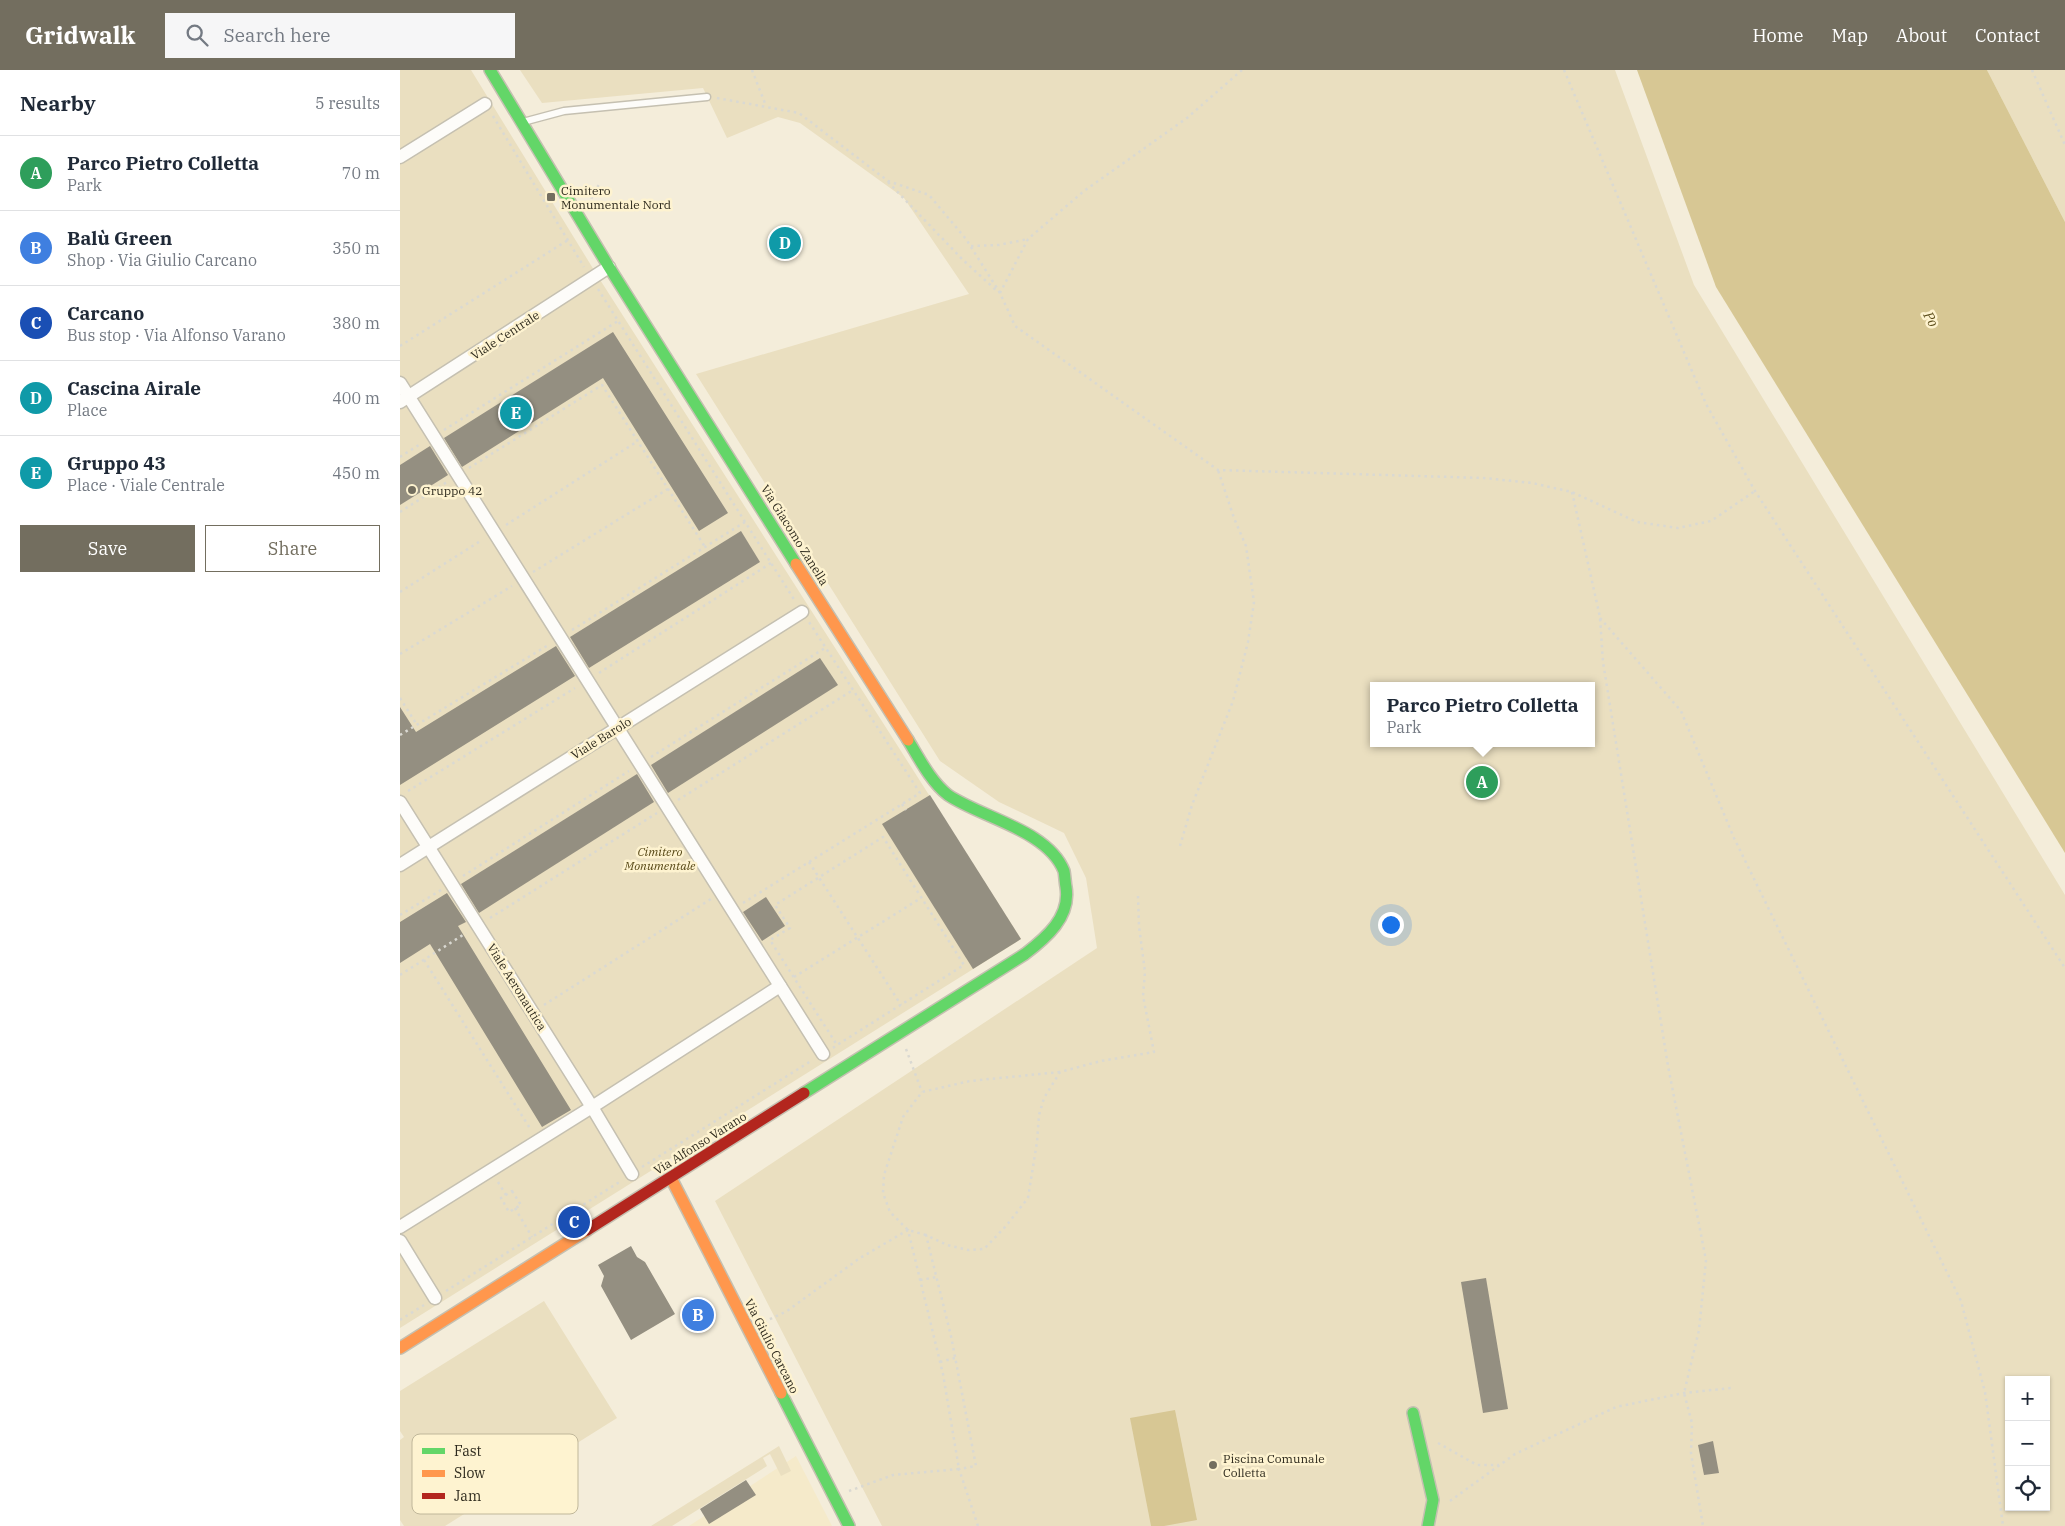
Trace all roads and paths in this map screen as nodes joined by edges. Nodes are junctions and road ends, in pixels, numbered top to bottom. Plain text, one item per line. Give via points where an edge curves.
1 (490, 70) edge
2 (752, 70) edge
3 (1242, 70) edge
4 (1564, 70) edge
5 (2032, 70) edge
6 (707, 97) joint
7 (485, 104) joint
8 (766, 107) junction
9 (522, 122) junction
10 (2065, 145) edge
11 (400, 157) edge
12 (888, 181) junction
13 (568, 240) junction
14 (1028, 240) junction
15 (971, 246) junction
16 (609, 267) junction
17 (592, 279) junction
18 (1000, 293) junction
19 (618, 321) junction
20 (400, 346) edge
21 (400, 383) edge
22 (404, 400) edge
23 (434, 436) junction
24 (638, 441) junction
25 (400, 457) edge
26 (1218, 470) junction
27 (458, 475) junction
28 (1755, 491) junction
29 (1572, 492) junction
30 (400, 512) edge
31 (494, 532) junction
32 (705, 547) dead end
33 (400, 592) edge
34 (802, 612) junction
35 (1600, 617) junction
36 (825, 648) junction
37 (853, 690) junction
38 (400, 698) edge
39 (417, 725) dead end
40 (618, 727) junction
41 (640, 764) junction
42 (400, 802) edge
43 (902, 804) junction
44 (667, 807) junction
45 (906, 810) dead end
46 (1180, 846) dead end
47 (428, 847) junction
48 (810, 862) junction
49 (400, 865) edge
50 (820, 877) junction
51 (452, 883) junction
52 (720, 893) junction
53 (1138, 896) dead end
54 (921, 898) junction
55 (732, 910) junction
56 (400, 915) edge
57 (478, 925) junction
58 (858, 937) junction
59 (424, 960) junction
60 (1015, 961) joint
61 (2065, 968) edge
62 (400, 975) edge
63 (794, 978) junction
64 (780, 986) junction
65 (901, 1005) junction
66 (533, 1012) junction
67 (900, 1034) junction
68 (837, 1045) junction
69 (823, 1054) junction
70 (1060, 1072) junction
71 (922, 1092) junction
72 (592, 1107) junction
73 (537, 1141) junction
74 (632, 1174) junction
75 (671, 1178) junction
76 (515, 1208) junction
77 (400, 1227) edge
78 (908, 1230) junction
79 (926, 1234) junction
80 (532, 1236) junction
81 (400, 1241) edge
82 (937, 1277) junction
83 (920, 1280) junction
84 (435, 1298) junction
85 (400, 1320) edge
86 (748, 1329) junction
87 (400, 1348) edge
88 (955, 1358) junction
89 (940, 1362) junction
90 (1731, 1388) dead end
91 (1684, 1393) junction
92 (1413, 1413) dead end
93 (1416, 1430) junction
94 (1501, 1464) junction
95 (960, 1469) junction
96 (835, 1499) junction
97 (1432, 1514) junction
98 (849, 1526) edge
99 (978, 1526) edge
100 (1428, 1526) edge
101 (1702, 1526) edge
102 (2003, 1526) edge

1 - 9 street, Via Giacomo Zanella
2 - 8 path
3 - 14 path via 1187,118 1084,191
4 - 28 path via 1706,404
5 - 10 path
6 - 8 path
6 - 9 lane via 564,111
7 - 11 street
7 - 13 path
8 - 12 path via 799,113
9 - 16 street, Via Giacomo Zanella
12 - 15 path via 929,195
12 - 18 path via 963,260
13 - 17 path
13 - 20 path
14 - 15 path
14 - 18 path
15 - 18 path
16 - 17 street, Viale Centrale
16 - 60 street, Via Giacomo Zanella via 939,786 960,803 1045,845 1063,868 1068,883 1063,915 1044,941
17 - 19 path
17 - 22 street, Viale Centrale
18 - 26 path via 1015,326
19 - 23 path
19 - 34 path
21 - 22 street
22 - 23 street
23 - 25 path
23 - 27 street
24 - 27 path via 602,385
24 - 31 path
24 - 32 path
26 - 29 path via 1484,478 1532,482
26 - 46 path via 1246,546 1254,602 1248,642 1233,700 1192,805
27 - 30 path
27 - 31 street
28 - 29 path via 1711,521 1678,528 1637,522
28 - 61 path
29 - 35 path
31 - 33 path
31 - 40 street
34 - 36 path
34 - 40 street, Viale Barolo
35 - 91 path via 1603,662 1668,1066 1706,1260 1699,1330
35 - 102 path via 1681,711 1734,838 1961,1302 1985,1392
36 - 37 path
36 - 41 path
37 - 43 path via 920,793
37 - 44 path
38 - 39 path
40 - 41 street
40 - 47 street, Viale Barolo
41 - 44 street
41 - 51 path
42 - 47 street, Viale Aeronautica
43 - 45 path
43 - 48 path
44 - 52 street
44 - 57 path
47 - 49 street, Viale Barolo
47 - 51 street, Viale Aeronautica
48 - 50 path
48 - 55 path
50 - 54 path via 883,838
50 - 58 path
50 - 63 path via 775,905 790,928 770,940
51 - 56 path
51 - 57 street, Viale Aeronautica
52 - 55 street
52 - 66 path
53 - 70 path via 1145,972 1143,996 1154,1052
54 - 58 path
54 - 65 path via 964,965
55 - 64 street
57 - 59 path
57 - 66 street, Viale Aeronautica
58 - 63 path
58 - 65 path
59 - 62 path
59 - 73 path
60 - 67 street, Via Alfonso Varano
63 - 64 path
63 - 68 path
64 - 69 street
64 - 72 street
65 - 68 path
66 - 72 street, Viale Aeronautica
67 - 71 path
67 - 75 street, Via Alfonso Varano
68 - 69 path
69 - 74 path
70 - 71 path via 970,1080
70 - 79 path via 1044,1098 1028,1198 1006,1226 984,1248 968,1250 946,1245
71 - 78 path via 903,1117 884,1175 883,1193 890,1212
72 - 73 street
72 - 74 street, Viale Aeronautica
73 - 77 street
74 - 80 path
75 - 86 street, Via Giulio Carcano
75 - 87 street, Via Alfonso Varano
76 - 76 path via 509,1212 501,1198 512,1191 521,1205
76 - 80 path
78 - 79 path
78 - 83 path
78 - 86 path via 860,1258 787,1311
79 - 82 path
80 - 84 path
81 - 84 street
82 - 83 path
82 - 88 path
83 - 89 path
84 - 85 path
86 - 96 street, Via Giulio Carcano
88 - 89 path
88 - 95 path via 976,1466
89 - 95 path
90 - 91 path
91 - 94 path via 1616,1407 1515,1454
91 - 101 path via 1692,1423 1691,1453
92 - 93 street
93 - 94 path via 1477,1465
93 - 97 street via 1433,1500
94 - 97 path
95 - 96 path via 893,1475
95 - 99 path
96 - 98 street, Via Giulio Carcano
97 - 100 street

